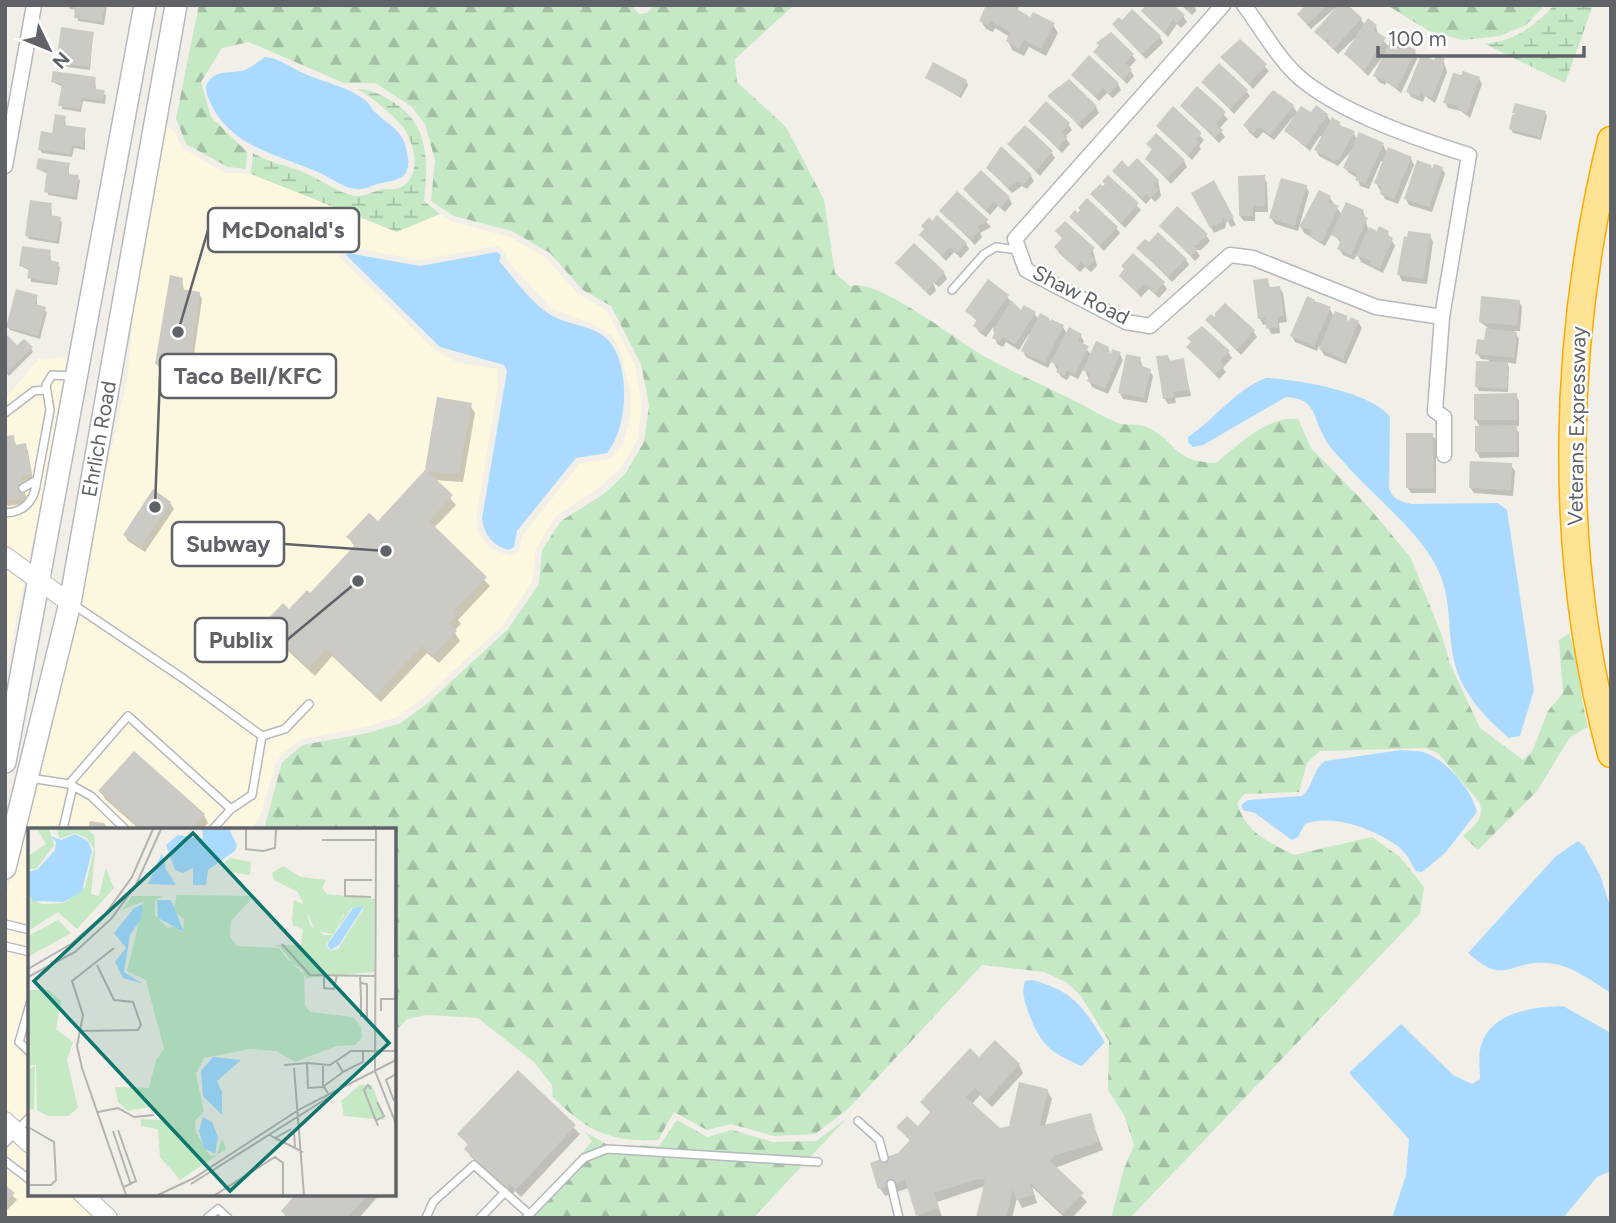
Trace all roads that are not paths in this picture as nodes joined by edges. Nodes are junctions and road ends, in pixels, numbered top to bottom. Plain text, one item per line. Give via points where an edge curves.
1 (34, 5) edge
2 (145, 5) edge
3 (176, 5) edge
4 (1223, 5) edge
5 (1244, 5) edge
6 (1611, 140) edge
7 (5, 166) edge
8 (1611, 204) edge
9 (1019, 250) junction
10 (952, 290) dead end
11 (1442, 317) junction
12 (77, 376) junction
13 (46, 390) junction
14 (5, 413) edge
15 (1444, 455) dead end
16 (37, 480) junction
17 (23, 488) dead end
18 (5, 513) edge
19 (5, 556) edge
20 (39, 581) junction
21 (70, 603) junction
22 (1611, 683) edge
23 (309, 704) dead end
24 (262, 736) junction
25 (1611, 754) edge
26 (5, 762) edge
27 (28, 778) junction
28 (71, 785) junction
29 (231, 809) junction
30 (63, 828) edge
31 (124, 828) edge
32 (214, 828) edge
33 (5, 868) edge
34 (5, 924) edge
35 (28, 930) edge
36 (5, 946) edge
37 (28, 952) edge
38 (28, 1011) edge
39 (28, 1050) edge
40 (28, 1118) edge
41 (858, 1121) dead end
42 (9, 1132) edge
43 (28, 1143) edge
44 (884, 1158) dead end
45 (5, 1161) edge
46 (818, 1162) dead end
47 (28, 1178) edge
48 (891, 1184) dead end
49 (505, 1192) junction
50 (84, 1195) edge
51 (527, 1216) edge
52 (108, 1218) edge
53 (207, 1218) edge
54 (228, 1218) edge
55 (426, 1218) edge
56 (480, 1218) edge
57 (898, 1218) edge

1 - 7 street
2 - 12 main road, Ehrlich Road
3 - 21 main road, Ehrlich Road
4 - 9 street, Shaw Road via 1015,239
5 - 11 street via 1289,68 1332,100 1409,137 1469,155
6 - 25 highway, Veterans Expressway via 1582,278 1572,463 1576,550 1589,652
8 - 22 highway via 1588,374 1585,467 1591,554
9 - 10 lane via 996,247 984,254
9 - 11 street, Shaw Road via 1026,270 1125,322 1150,326 1230,255 1253,258 1376,307
11 - 15 street via 1435,411 1444,417
12 - 13 lane via 52,375
12 - 20 main road, Ehrlich Road
13 - 14 lane via 34,391
13 - 16 lane via 50,410
16 - 17 lane
16 - 18 lane via 35,494 26,506
19 - 20 street
20 - 21 street
20 - 26 main road, Ehrlich Road
21 - 24 lane
21 - 27 main road, Ehrlich Road
23 - 24 lane via 285,729
24 - 29 lane via 251,795
27 - 28 lane
27 - 33 main road, Ehrlich Road
28 - 29 lane via 128,716
28 - 30 lane
28 - 31 lane via 92,796
29 - 32 lane
34 - 35 lane
36 - 37 lane
38 - 39 lane via 19,1042
40 - 42 lane
41 - 44 lane via 879,1140
42 - 43 street
45 - 47 lane
46 - 51 lane via 607,1149 584,1158
48 - 57 lane
49 - 51 lane
49 - 55 lane via 479,1167 470,1166 433,1202
49 - 56 lane
50 - 52 street
53 - 54 lane via 218,1209

